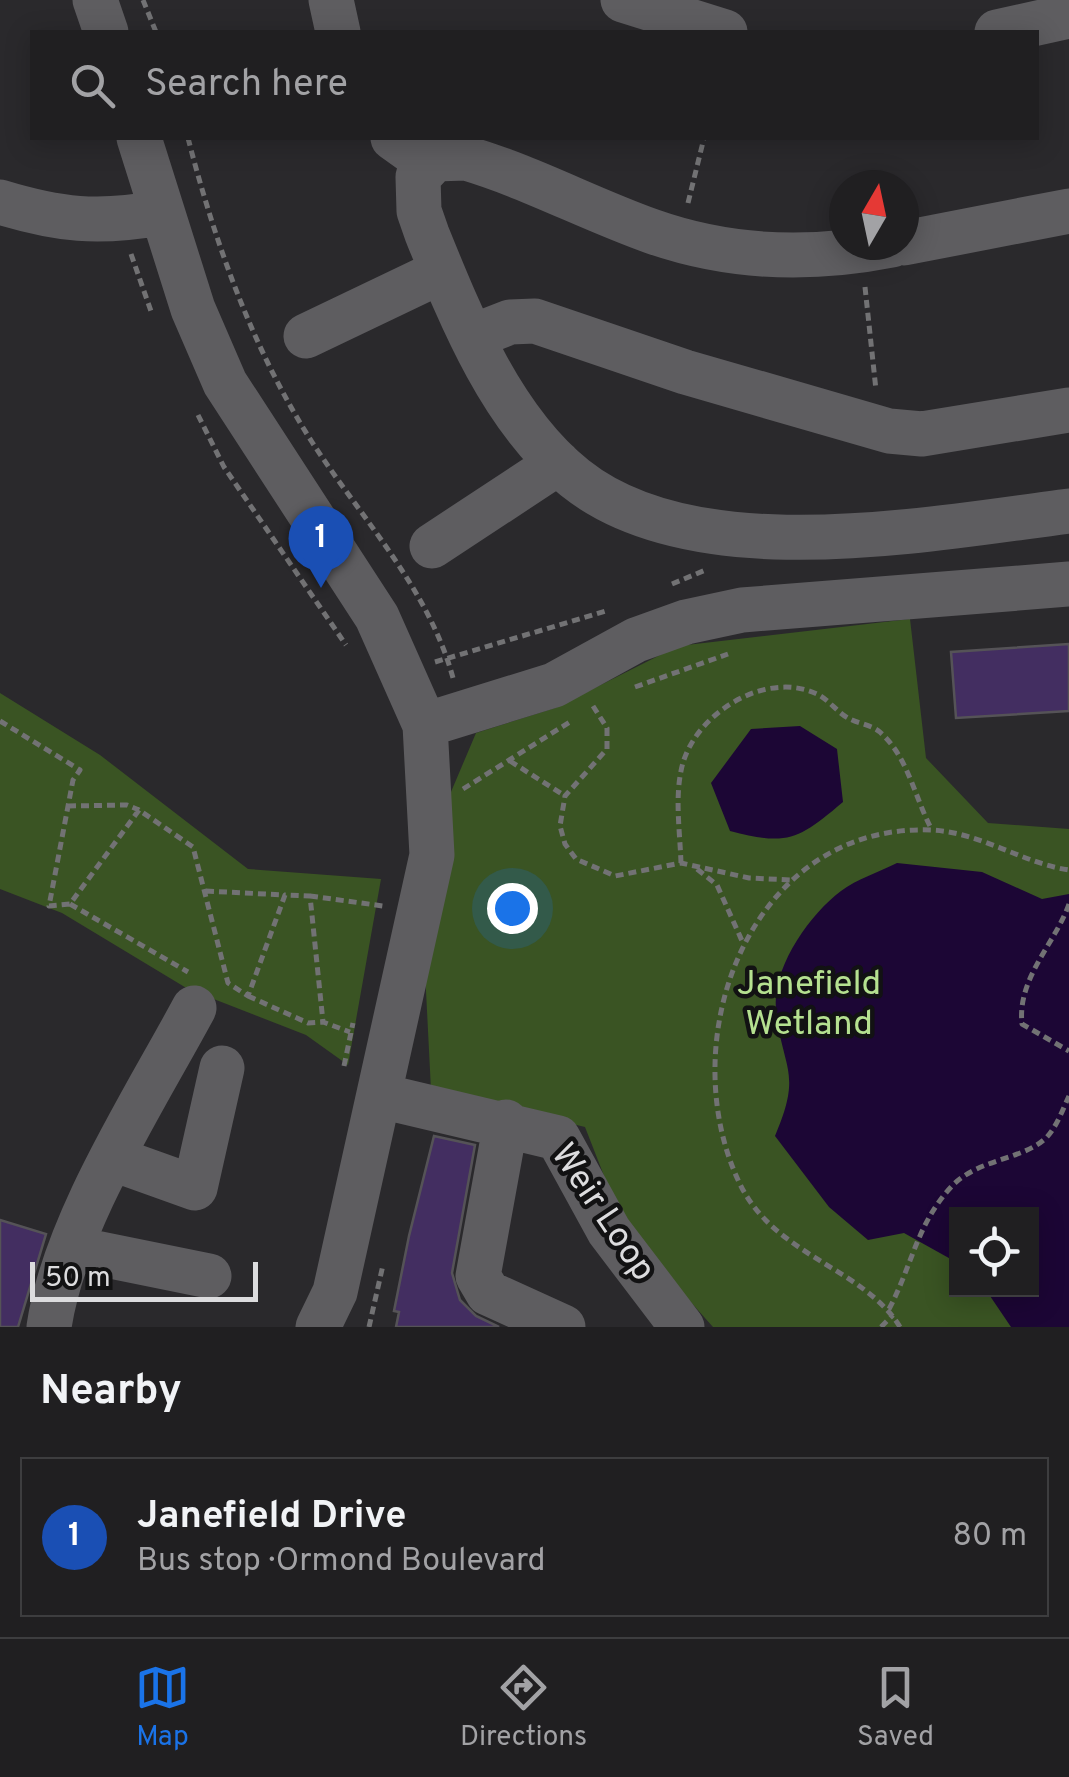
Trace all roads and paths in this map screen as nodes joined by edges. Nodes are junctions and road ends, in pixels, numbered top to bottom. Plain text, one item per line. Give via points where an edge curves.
1 (94, 0) edge
2 (143, 0) edge
3 (331, 0) edge
4 (623, 0) edge
5 (1069, 16) edge
6 (105, 30) edge
7 (155, 30) edge
8 (338, 30) edge
9 (719, 30) edge
10 (1007, 30) edge
11 (139, 140) edge
12 (189, 140) edge
13 (704, 140) edge
14 (411, 150) edge
15 (0, 202) edge
16 (129, 211) junction
17 (1069, 211) edge
18 (919, 239) edge
19 (681, 240) junction
20 (829, 253) edge
21 (875, 260) edge
22 (442, 271) junction
23 (154, 318) dead end
24 (306, 336) dead end
25 (474, 336) junction
26 (192, 402) dead end
27 (1069, 410) edge
28 (875, 428) junction
29 (558, 464) junction
30 (1069, 511) edge
31 (432, 546) dead end
32 (716, 566) dead end
33 (1069, 584) edge
34 (664, 588) dead end
35 (610, 609) dead end
36 (350, 652) dead end
37 (739, 652) dead end
38 (448, 657) junction
39 (406, 674) junction
40 (621, 693) dead end
41 (607, 700) dead end
42 (593, 706) junction
43 (444, 719) junction
44 (0, 721) edge
45 (510, 761) junction
46 (465, 769) dead end
47 (466, 787) junction
48 (565, 796) junction
49 (68, 806) junction
50 (464, 806) dead end
51 (139, 810) junction
52 (932, 830) junction
53 (680, 863) junction
54 (695, 867) junction
55 (1069, 870) edge
56 (792, 880) junction
57 (206, 891) junction
58 (285, 895) junction
59 (310, 896) junction
60 (70, 904) junction
61 (1069, 904) edge
62 (391, 907) dead end
63 (744, 944) junction
64 (206, 988) junction
65 (248, 996) junction
66 (356, 1014) dead end
67 (322, 1022) junction
68 (350, 1032) junction
69 (1069, 1052) edge
70 (222, 1068) dead end
71 (343, 1071) dead end
72 (381, 1096) junction
73 (1069, 1096) edge
74 (506, 1122) junction
75 (114, 1159) junction
76 (71, 1248) junction
77 (385, 1252) dead end
78 (209, 1276) dead end
79 (891, 1312) junction
80 (330, 1315) edge
81 (49, 1327) edge
82 (370, 1327) edge
83 (563, 1327) edge
84 (682, 1327) edge
85 (880, 1327) edge
86 (900, 1327) edge

1 - 6 street
2 - 7 path
3 - 8 street
4 - 9 street
5 - 10 street
11 - 16 street
12 - 38 path via 264,357 310,439 408,580
13 - 19 path
14 - 19 street via 466,158
14 - 22 street via 419,211
15 - 16 street via 54,218
16 - 23 path
16 - 39 street via 193,309 226,383 377,616
17 - 18 street
19 - 20 street via 790,257
21 - 28 path
22 - 24 street
22 - 25 street
25 - 28 street via 510,322 550,324
25 - 29 street via 508,400
26 - 36 path via 224,467
27 - 28 street via 922,434
29 - 30 street via 625,506 694,527 756,536 847,536
29 - 31 street
32 - 34 path
33 - 43 street via 742,610 686,622 636,640 554,685
35 - 38 path
37 - 40 path
38 - 39 path
38 - 43 path
39 - 43 street
41 - 42 path
42 - 45 path
42 - 48 path via 607,728 607,748
43 - 72 street via 432,855
44 - 49 path via 80,770
45 - 47 path
45 - 48 path
46 - 47 path
47 - 50 path
48 - 53 path via 560,826 576,860 615,876
49 - 51 path
49 - 60 path via 49,906
51 - 57 path via 193,847
51 - 60 path
52 - 53 path via 905,766 881,732 816,694 781,689 734,702 707,720 694,742 681,768
52 - 55 path
52 - 56 path via 849,844
53 - 54 path
54 - 56 path
54 - 63 path via 717,885
56 - 63 path
57 - 58 path
57 - 64 path
58 - 59 path
58 - 65 path
59 - 62 path
59 - 67 path
60 - 64 path
61 - 69 path via 1029,980 1021,1010 1022,1024
63 - 79 path via 715,1024 713,1093 739,1184 807,1256
64 - 65 path
64 - 75 street
65 - 67 path via 308,1023
66 - 68 path
67 - 68 path
68 - 71 path
70 - 75 street via 196,1188
72 - 74 street, Weir Loop
72 - 80 street
73 - 79 path via 1046,1138 990,1160 955,1183 915,1238
74 - 83 street, Weir Loop via 478,1276 488,1293
74 - 84 street, Weir Loop via 558,1138 609,1231
75 - 76 street
76 - 78 street
76 - 81 street via 54,1290
77 - 82 path
79 - 85 path
79 - 86 path

